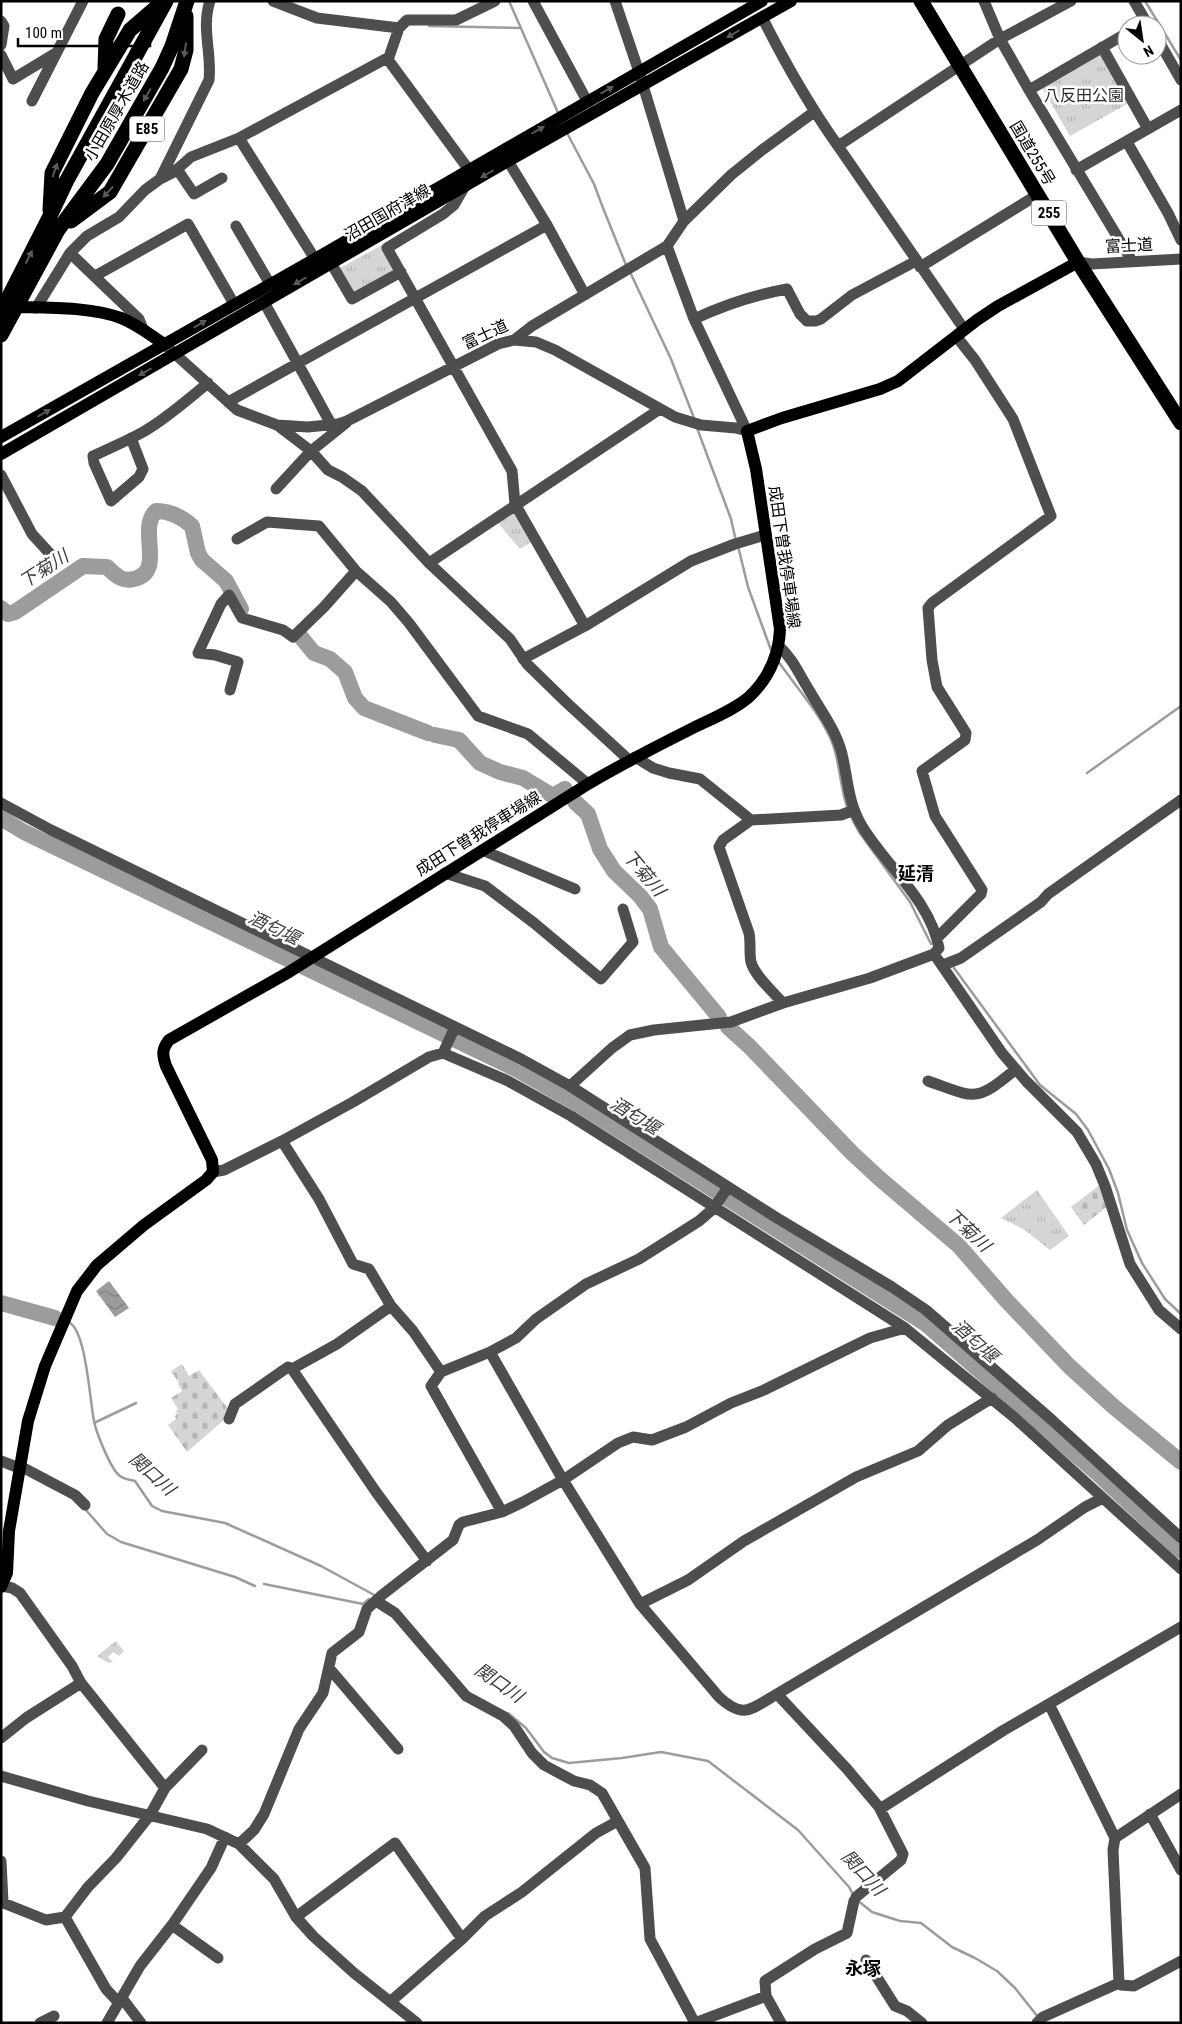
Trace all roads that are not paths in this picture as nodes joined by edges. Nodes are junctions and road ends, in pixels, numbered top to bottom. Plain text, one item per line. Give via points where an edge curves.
1 (83, 1) edge
2 (165, 1) edge
3 (210, 1) edge
4 (273, 1) edge
5 (495, 1) edge
6 (533, 1) edge
7 (615, 1) edge
8 (762, 1) edge
9 (790, 1) edge
10 (921, 1) edge
11 (984, 1) edge
12 (1071, 1) edge
13 (1134, 1) edge
14 (187, 2) edge
15 (749, 5) edge
16 (118, 14) dead end
17 (1141, 15) edge
18 (762, 18) junction
19 (1, 22) edge
20 (403, 24) junction
21 (1000, 39) junction
22 (1117, 39) edge
23 (1, 45) edge
24 (1102, 47) junction
25 (57, 52) junction
26 (1, 55) edge
27 (1167, 56) edge
28 (389, 57) junction
29 (959, 66) junction
30 (105, 70) junction
31 (639, 72) junction
32 (1181, 80) edge
33 (642, 86) junction
34 (1029, 90) junction
35 (32, 101) dead end
36 (587, 101) junction
37 (1181, 110) edge
38 (814, 112) junction
39 (1148, 129) junction
40 (239, 138) junction
41 (1127, 142) junction
42 (838, 146) junction
43 (508, 161) junction
44 (177, 168) junction
45 (469, 170) junction
46 (1076, 170) junction
47 (160, 178) junction
48 (222, 178) dead end
49 (465, 186) junction
50 (1037, 194) junction
51 (684, 221) junction
52 (54, 224) junction
53 (547, 225) junction
54 (236, 226) dead end
55 (1181, 240) edge
56 (667, 246) junction
57 (70, 253) junction
58 (315, 259) junction
59 (1181, 260) edge
60 (1132, 261) junction
61 (1078, 262) junction
62 (331, 263) junction
63 (918, 264) junction
64 (401, 272) junction
65 (96, 276) junction
66 (270, 284) junction
67 (585, 295) junction
68 (415, 298) junction
69 (11, 301) edge
70 (264, 302) junction
71 (234, 304) junction
72 (36, 308) junction
73 (1, 312) edge
74 (694, 319) junction
75 (143, 329) junction
76 (960, 332) junction
77 (1, 336) edge
78 (514, 340) junction
79 (164, 344) junction
80 (176, 354) junction
81 (299, 363) junction
82 (453, 368) junction
83 (208, 383) junction
84 (228, 402) junction
85 (660, 409) junction
86 (347, 422) junction
87 (1181, 423) edge
88 (331, 424) junction
89 (277, 425) junction
90 (747, 431) junction
91 (1, 437) edge
92 (131, 438) junction
93 (311, 450) junction
94 (1, 454) edge
95 (1, 475) edge
96 (276, 489) dead end
97 (516, 504) junction
98 (765, 535) junction
99 (237, 539) dead end
100 (53, 557) dead end
101 (429, 563) junction
102 (356, 571) junction
103 (585, 626) junction
104 (779, 646) junction
105 (523, 659) junction
106 (230, 690) dead end
107 (632, 758) junction
108 (588, 784) junction
109 (1181, 800) edge
110 (1, 803) edge
111 (850, 812) junction
112 (751, 820) junction
113 (482, 850) junction
114 (445, 873) junction
115 (575, 889) dead end
116 (623, 909) dead end
117 (937, 938) junction
118 (934, 954) junction
119 (312, 957) junction
120 (943, 965) junction
121 (783, 1003) junction
122 (455, 1027) junction
123 (445, 1049) junction
124 (1016, 1069) junction
125 (928, 1082) dead end
126 (570, 1086) junction
127 (282, 1141) junction
128 (213, 1172) junction
129 (728, 1187) junction
130 (714, 1208) junction
131 (391, 1306) junction
132 (905, 1328) junction
133 (1181, 1329) edge
134 (490, 1352) junction
135 (292, 1369) junction
136 (441, 1372) junction
137 (992, 1398) junction
138 (229, 1418) dead end
139 (1, 1461) edge
140 (19, 1467) junction
141 (563, 1480) junction
142 (1103, 1498) junction
143 (85, 1505) dead end
144 (502, 1512) junction
145 (5, 1530) edge
146 (1181, 1538) edge
147 (427, 1561) junction
148 (1181, 1569) edge
149 (2, 1587) edge
150 (379, 1598) junction
151 (640, 1604) junction
152 (1181, 1627) edge
153 (329, 1668) junction
154 (81, 1683) junction
155 (777, 1694) junction
156 (1049, 1704) junction
157 (1, 1738) edge
158 (398, 1749) dead end
159 (202, 1750) dead end
160 (1, 1776) edge
161 (165, 1788) junction
162 (1181, 1794) edge
163 (880, 1809) junction
164 (1150, 1814) junction
165 (150, 1816) junction
166 (618, 1821) junction
167 (225, 1837) junction
168 (1115, 1838) junction
169 (239, 1844) junction
170 (1, 1861) edge
171 (1181, 1870) edge
172 (2, 1902) edge
173 (64, 1917) junction
174 (296, 1918) junction
175 (172, 1925) junction
176 (462, 1939) junction
177 (218, 1958) dead end
178 (866, 1960) dead end
179 (1181, 1961) edge
180 (1119, 1982) junction
181 (766, 1996) junction
182 (121, 2000) junction
183 (390, 2002) junction
184 (54, 2016) dead end
185 (1040, 2020) edge
186 (40, 2023) edge
187 (107, 2023) edge
188 (141, 2023) edge
189 (417, 2023) edge
190 (695, 2023) edge
191 (781, 2023) edge
192 (922, 2023) edge

1 - 25 street
2 - 30 highway, 小田原厚木道路 / E85 via 130,30
2 - 52 highway, 小田原厚木道路 / E85 via 67,180
3 - 47 street via 206,28 209,80
4 - 20 street via 317,18
5 - 20 street via 456,20
6 - 36 street
7 - 31 street
8 - 15 main road, 沼田国府津線
9 - 18 main road, 沼田国府津線
10 - 29 highway, 国道255号 / 255
11 - 21 street
12 - 21 street
13 - 17 street
14 -> 52 highway, 小田原厚木道路 / E85 via 186,50 181,69 110,192
15 - 31 main road, 沼田国府津線
16 - 30 highway via 106,38
18 -> 33 main road, 沼田国府津線
18 - 38 street
19 - 23 street via 4,26
20 - 28 street
21 - 29 street
21 - 34 street
22 - 24 street
24 - 34 street
24 - 39 street
25 - 26 street via 13,79
25 - 35 street
27 - 32 street
28 - 40 street
28 - 45 street
29 - 42 street
29 - 50 highway, 国道255号 / 255
52 -> 30 highway, 小田原厚木道路 / E85 via 52,173
31 - 33 street
36 -> 31 main road, 沼田国府津線
33 - 43 main road, 沼田国府津線
33 - 51 street
34 - 46 street
45 -> 36 main road, 沼田国府津線
37 - 39 street
38 - 42 street
38 - 51 street via 726,180
39 - 41 street
40 - 44 street via 200,152
40 - 58 street
41 - 46 street
41 - 55 street
42 - 63 street
43 -> 49 main road, 沼田国府津線
43 - 53 street
44 - 47 street
44 - 48 street via 194,194
45 - 58 main road, 沼田国府津線
46 - 60 street
47 - 57 street via 119,217 87,236
49 - 62 main road, 沼田国府津線
49 - 64 street via 454,205 443,214 388,248
50 - 61 highway, 国道255号 / 255
50 - 63 street
51 - 56 street
52 - 69 highway, 小田原厚木道路 / E85
53 - 67 street
53 - 68 street
54 - 66 street
56 - 67 street, 富士道
56 - 74 street
57 - 65 street
57 - 72 street
58 - 66 main road, 沼田国府津線
59 - 60 street, 富士道
60 - 61 street, 富士道
61 - 76 main road via 998,306
61 - 87 highway, 国道255号 / 255
62 - 64 street via 352,299
62 -> 70 main road, 沼田国府津線
63 - 74 street via 852,295 816,321 807,321 800,314 787,289 723,305
63 - 76 street
64 - 68 street
65 - 71 street via 188,224
65 - 75 street via 139,319
66 - 71 main road, 沼田国府津線
67 - 78 street, 富士道
68 - 81 street
68 - 82 street
69 - 72 main road
69 - 73 highway, 小田原厚木道路 / E85
69 - 77 highway, 小田原厚木道路 / E85
70 - 80 main road, 沼田国府津線
70 - 81 street
79 -> 71 main road, 沼田国府津線
72 - 75 main road via 97,312 121,318
74 - 90 street
75 - 79 main road
76 - 90 main road via 908,374 880,390
76 - 117 street via 1013,419 1051,516 928,608 937,687 966,733 965,740 922,771 935,816 982,890
78 - 82 street, 富士道 via 498,344
78 - 85 street via 536,342 555,350
79 - 80 street, 富士道
91 -> 79 main road, 沼田国府津線
80 - 83 street, 富士道
80 -> 94 main road, 沼田国府津線
81 - 84 street
81 - 88 street
82 - 86 street, 富士道
82 - 97 street via 512,471
83 - 84 street, 富士道
83 - 92 street via 173,412
84 - 89 street, 富士道 via 237,410
85 - 90 street via 696,424
85 - 97 street
86 - 88 street, 富士道
86 - 93 street
88 - 89 street, 富士道 via 308,427
89 - 93 street
90 - 98 main road, 成田下曽我停車場線
92 - 92 street via 143,469 139,477 111,501 93,456
93 - 96 street
93 - 101 street via 328,470 362,491
95 - 100 street via 32,534
97 - 101 street
97 - 103 street
98 - 103 street via 691,561
98 - 104 main road, 成田下曽我停車場線 via 780,629
99 - 102 street via 267,522 319,526
101 - 105 street via 510,639
102 - 106 street via 293,637 283,630 242,618 229,595 221,604 198,653 238,662
102 - 108 street via 409,623 478,716 528,734
103 - 105 street
104 - 107 main road, 成田下曽我停車場線 via 768,674 748,698
104 - 111 street via 792,658 834,730 842,754
105 - 107 street via 567,703
107 - 108 main road, 成田下曽我停車場線
107 - 112 street via 669,773 700,779
108 - 113 main road, 成田下曽我停車場線
109 - 120 street via 961,958
110 - 119 street
111 - 112 street
111 - 117 street via 915,897
112 - 121 street via 723,840 719,847 749,933 754,970
113 - 114 main road, 成田下曽我停車場線
113 - 115 street
114 - 116 street via 485,886 601,979 633,942
114 - 119 main road, 成田下曽我停車場線
117 - 118 street via 939,948
118 - 120 street
118 - 121 street via 870,978
119 - 122 street
119 - 128 main road, 成田下曽我停車場線 via 169,1040 163,1048 166,1066 212,1160
120 - 124 street
121 - 126 street via 730,1022 630,1035
122 - 123 street
122 - 126 street
123 - 127 street
123 - 130 street via 571,1116
124 - 125 street via 988,1091 977,1095 963,1094
124 - 133 street via 1080,1138 1105,1186 1130,1264 1159,1310
126 - 129 street
127 - 128 street via 224,1170
127 - 131 street via 319,1199 353,1264 369,1270
128 - 140 main road via 97,1265 76,1291 45,1366 28,1421
129 - 130 street
129 - 146 street via 926,1310
130 - 132 street
130 - 134 street via 699,1222 639,1259 586,1284 536,1319 516,1338
131 - 135 street via 337,1344
131 - 136 street via 414,1331
132 - 137 street
132 - 141 street via 870,1338 686,1427 652,1440 633,1437 618,1443
134 - 136 street
134 - 141 street
135 - 138 street via 288,1367 235,1404
135 - 147 street
136 - 144 street via 431,1386
137 - 142 street
137 - 151 street via 948,1425 918,1451 856,1477 744,1541 688,1580
139 - 140 street
140 - 143 street via 75,1495
140 - 145 main road
141 - 144 street
141 - 151 street
142 - 148 street
142 - 155 street
144 - 147 street via 463,1522 453,1540
145 - 149 main road via 7,1573
147 - 150 street
149 - 154 street via 20,1593
150 - 153 street via 367,1609 359,1632 332,1653
150 - 166 street via 466,1696 503,1716 544,1765 602,1793
151 - 155 street via 734,1710 750,1710
152 - 156 street
153 - 158 street
153 - 169 street via 323,1693 299,1729 264,1814 254,1830
154 - 157 street
154 - 161 street
155 - 163 street
156 - 163 street
156 - 168 street
159 - 161 street
160 - 165 street
161 - 165 street
162 - 164 street
163 - 181 street via 902,1854 901,1860 855,1899 847,1933 765,1981
164 - 168 street
164 - 171 street
165 - 167 street via 206,1829
165 - 173 street
166 - 176 street via 596,1833 522,1892 485,1916
166 - 190 street via 645,1868 650,1939
167 - 169 street
167 - 175 street via 211,1868
168 - 180 street
169 - 174 street via 274,1879
170 - 172 street
172 - 173 street via 46,1920
173 - 182 street via 106,1989
174 - 176 street via 395,1843
174 - 183 street
175 - 177 street
175 - 182 street via 140,1966
176 - 183 street
178 - 192 street via 894,2006
179 - 180 street via 1134,1986 1122,1986
180 - 185 street
181 - 190 street
181 - 191 street
182 - 187 street
182 - 188 street
183 - 189 street
184 - 186 street

